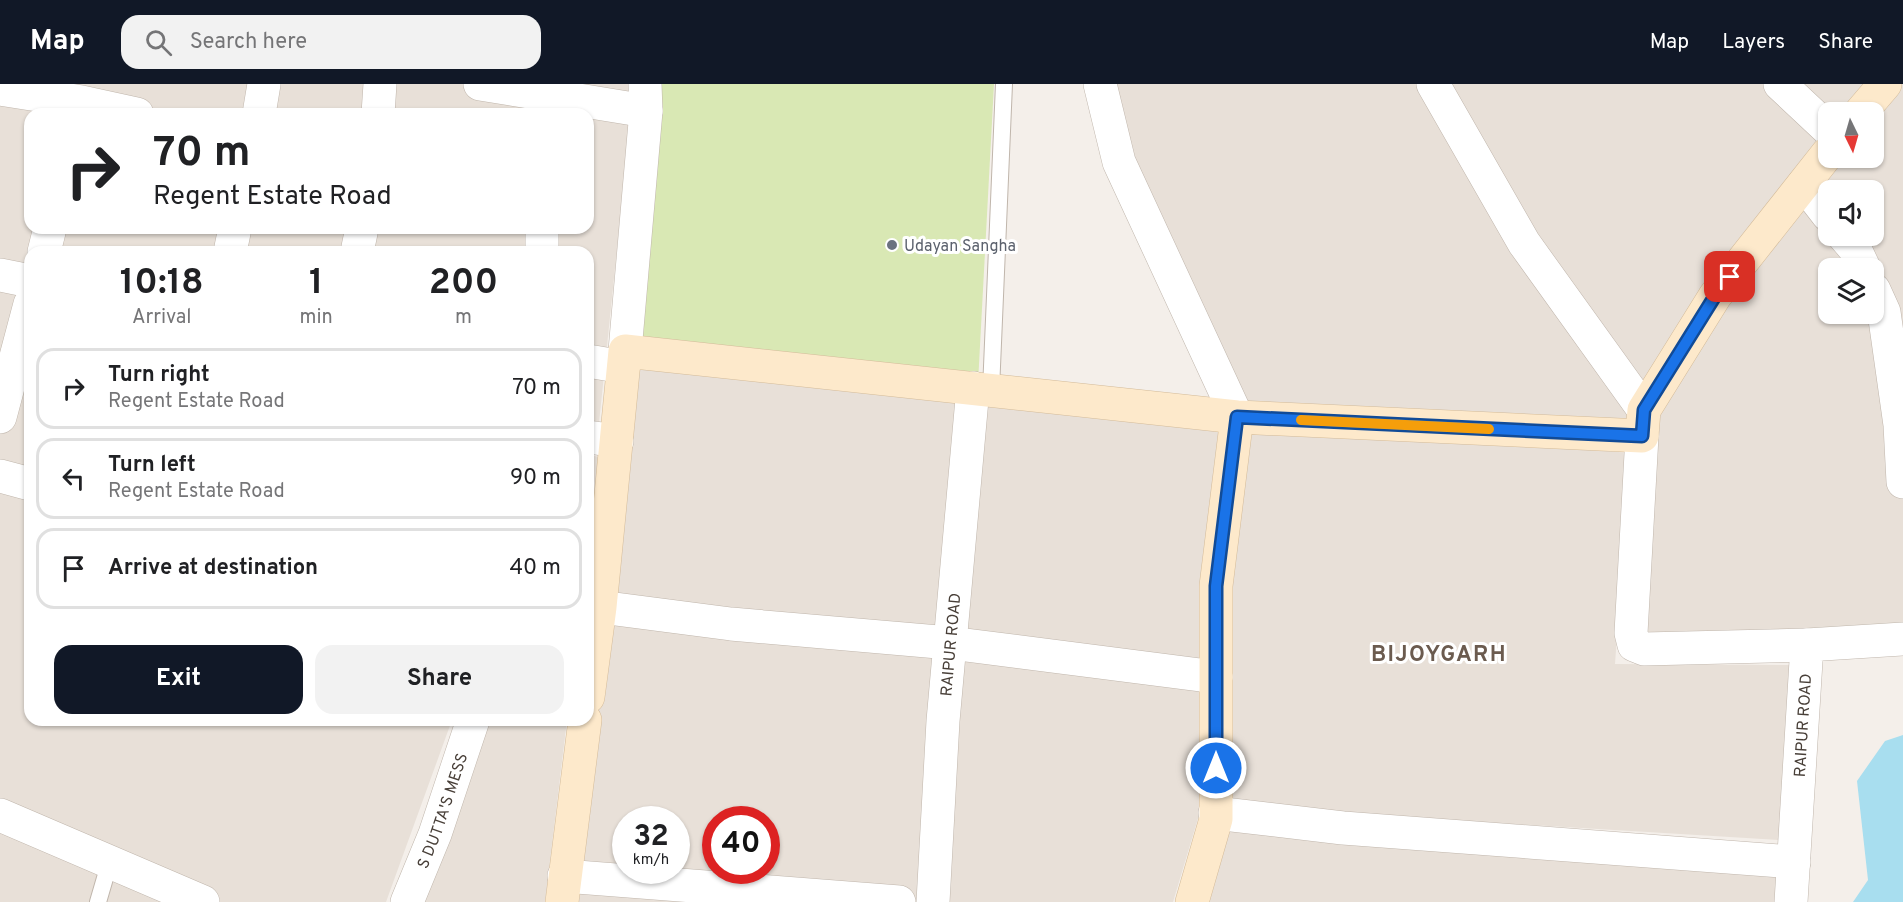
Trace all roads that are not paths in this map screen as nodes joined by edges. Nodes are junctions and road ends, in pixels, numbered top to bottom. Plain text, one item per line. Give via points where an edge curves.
1 (264, 84) edge
2 (380, 84) edge
3 (480, 84) edge
4 (1004, 84) edge
5 (1100, 84) edge
6 (1433, 84) edge
7 (1780, 84) edge
8 (1885, 84) edge
9 (0, 89) edge
10 (645, 98) edge
11 (83, 100) edge
12 (1870, 102) edge
13 (547, 104) edge
14 (114, 108) edge
15 (260, 108) edge
16 (378, 108) edge
17 (1818, 120) edge
18 (1818, 166) edge
19 (1804, 184) junction
20 (1818, 202) edge
21 (0, 275) edge
22 (24, 280) edge
23 (1884, 312) edge
24 (24, 327) edge
25 (624, 359) junction
26 (594, 361) edge
27 (982, 389) junction
28 (0, 417) edge
29 (1237, 417) junction
30 (1643, 423) junction
31 (603, 439) edge
32 (0, 476) edge
33 (24, 482) edge
34 (1903, 482) edge
35 (600, 607) junction
36 (1903, 639) edge
37 (950, 643) junction
38 (1807, 645) junction
39 (594, 652) edge
40 (1216, 677) junction
41 (471, 726) edge
42 (584, 726) edge
43 (1215, 813) junction
44 (0, 815) edge
45 (110, 861) junction
46 (1794, 862) junction
47 (563, 889) edge
48 (98, 902) edge
49 (203, 902) edge
50 (407, 902) edge
51 (899, 902) edge
52 (933, 902) edge
53 (1192, 902) edge
54 (1791, 902) edge

1 - 15 street
2 - 16 street
3 - 13 street
4 - 27 lane
5 - 29 street via 1119,162
6 - 30 street via 1524,243
7 - 17 street
8 - 12 street
9 - 11 street
10 - 13 street
10 - 25 street
11 - 14 street
18 - 19 street
19 - 20 street
19 - 30 street via 1715,296
21 - 22 street
23 - 34 street via 1900,425
24 - 28 street
25 - 26 street
25 - 27 street
25 - 31 street
27 - 29 street
27 - 37 street, RAIPUR ROAD
29 - 30 street
29 - 40 street via 1216,586
30 - 38 street via 1631,633 1634,645 1644,649
31 - 35 street
32 - 33 street
35 - 37 street via 731,624
35 - 39 street
36 - 38 street
37 - 40 street
37 - 52 street, RAIPUR ROAD
38 - 46 street, RAIPUR ROAD
40 - 43 street
41 - 50 street, S DUTTA'S MESS via 435,834
42 - 47 street
43 - 46 street via 1343,828
43 - 53 street
44 - 45 street
45 - 48 lane
45 - 49 street
46 - 54 street, RAIPUR ROAD
47 - 51 street

